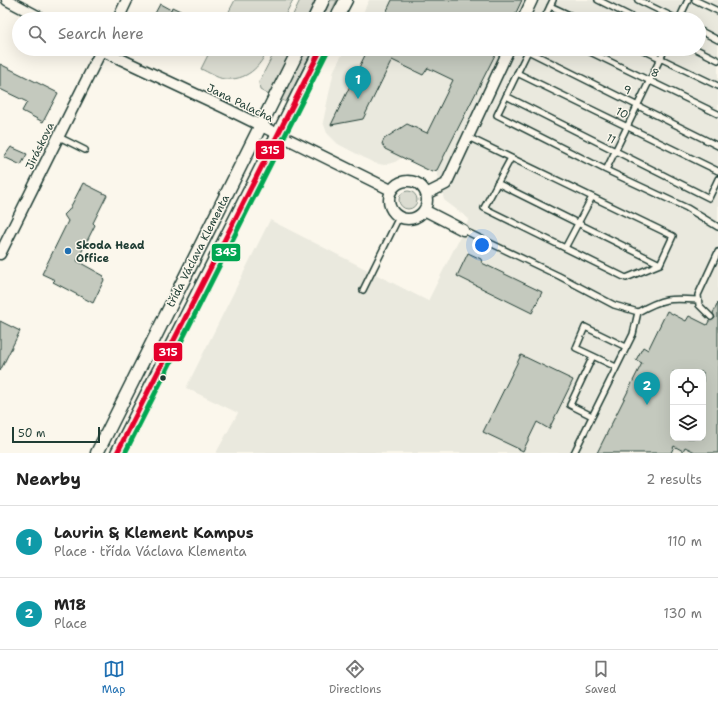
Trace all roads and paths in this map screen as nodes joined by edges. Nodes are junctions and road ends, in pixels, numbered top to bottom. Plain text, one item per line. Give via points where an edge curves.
1 (7, 0) edge
2 (127, 0) edge
3 (323, 0) edge
4 (346, 0) edge
5 (532, 0) edge
6 (553, 0) edge
7 (598, 0) edge
8 (638, 0) edge
9 (688, 0) edge
10 (695, 0) edge
11 (550, 6) junction
12 (718, 11) edge
13 (30, 12) edge
14 (121, 12) edge
15 (317, 12) edge
16 (340, 12) edge
17 (526, 12) edge
18 (547, 12) edge
19 (563, 12) edge
20 (622, 12) edge
21 (663, 12) edge
22 (682, 12) edge
23 (706, 34) edge
24 (718, 40) edge
25 (706, 54) edge
26 (98, 56) edge
27 (116, 56) edge
28 (296, 56) edge
29 (317, 56) edge
30 (506, 56) edge
31 (526, 56) edge
32 (540, 56) edge
33 (598, 56) edge
34 (656, 56) edge
35 (660, 58) junction
36 (718, 60) edge
37 (517, 73) junction
38 (650, 81) junction
39 (718, 86) edge
40 (506, 96) junction
41 (637, 107) junction
42 (718, 114) edge
43 (261, 126) junction
44 (628, 127) junction
45 (278, 134) junction
46 (59, 137) junction
47 (468, 137) junction
48 (718, 146) edge
49 (85, 150) dead end
50 (615, 152) junction
51 (511, 158) junction
52 (606, 170) junction
53 (718, 171) edge
54 (718, 178) edge
55 (497, 183) junction
56 (391, 190) junction
57 (426, 194) junction
58 (592, 197) junction
59 (424, 210) junction
60 (399, 217) junction
61 (578, 222) junction
62 (718, 227) edge
63 (463, 230) joint
64 (565, 248) junction
65 (718, 252) edge
66 (0, 254) edge
67 (660, 264) junction
68 (363, 290) dead end
69 (698, 300) junction
70 (638, 312) junction
71 (711, 317) dead end
72 (626, 347) junction
73 (593, 356) junction
74 (616, 367) junction
75 (592, 416) junction
76 (96, 453) edge
77 (117, 453) edge
78 (574, 453) edge

1 - 13 street
2 - 14 street
3 - 15 street
4 - 16 street
5 - 17 street
6 - 11 lane
7 - 20 lane
8 - 21 lane
9 - 22 lane
10 - 12 lane
11 - 18 lane
11 - 19 lane
23 - 24 lane
25 - 36 lane
26 - 46 street, Jiráskova
27 - 43 street, Jana Palacha
28 - 43 street, třída Václava Klementa
29 - 45 street, třída Václava Klementa
30 - 47 street
31 - 37 lane
32 - 41 lane, 9
33 - 38 lane, 8
34 - 35 lane
35 - 38 lane
35 - 39 lane
37 - 40 lane
37 - 44 lane, 10
38 - 41 lane
38 - 42 lane, 8
40 - 50 lane, 11
40 - 52 lane via 496,115
41 - 44 lane
41 - 48 lane, 9
43 - 45 street, Jana Palacha
43 - 76 street, třída Václava Klementa
44 - 50 lane
44 - 53 lane, 10
45 - 56 street, Jana Palacha
45 - 77 street, třída Václava Klementa
46 - 49 lane
46 - 66 street, Jiráskova
47 - 51 lane
47 - 57 street via 446,184
50 - 52 lane
50 - 54 lane, 11 via 709,198
51 - 55 lane
51 - 58 lane
52 - 62 lane via 687,208
55 - 61 lane
55 - 64 lane via 484,208
56 - 57 street via 400,183 412,182
56 - 60 street via 388,196 390,208
57 - 59 street
58 - 61 lane
58 - 67 lane via 673,236
59 - 60 street via 409,220
59 - 63 street
60 - 68 lane
61 - 64 lane
61 - 67 lane
63 - 70 lane via 614,305
64 - 67 lane via 626,278
65 - 69 lane
69 - 70 lane via 658,301
69 - 71 lane via 703,310
70 - 72 lane via 633,334
72 - 73 lane via 585,327 576,348
72 - 74 lane
73 - 74 lane
73 - 75 lane via 570,405
74 - 75 lane
75 - 78 lane

